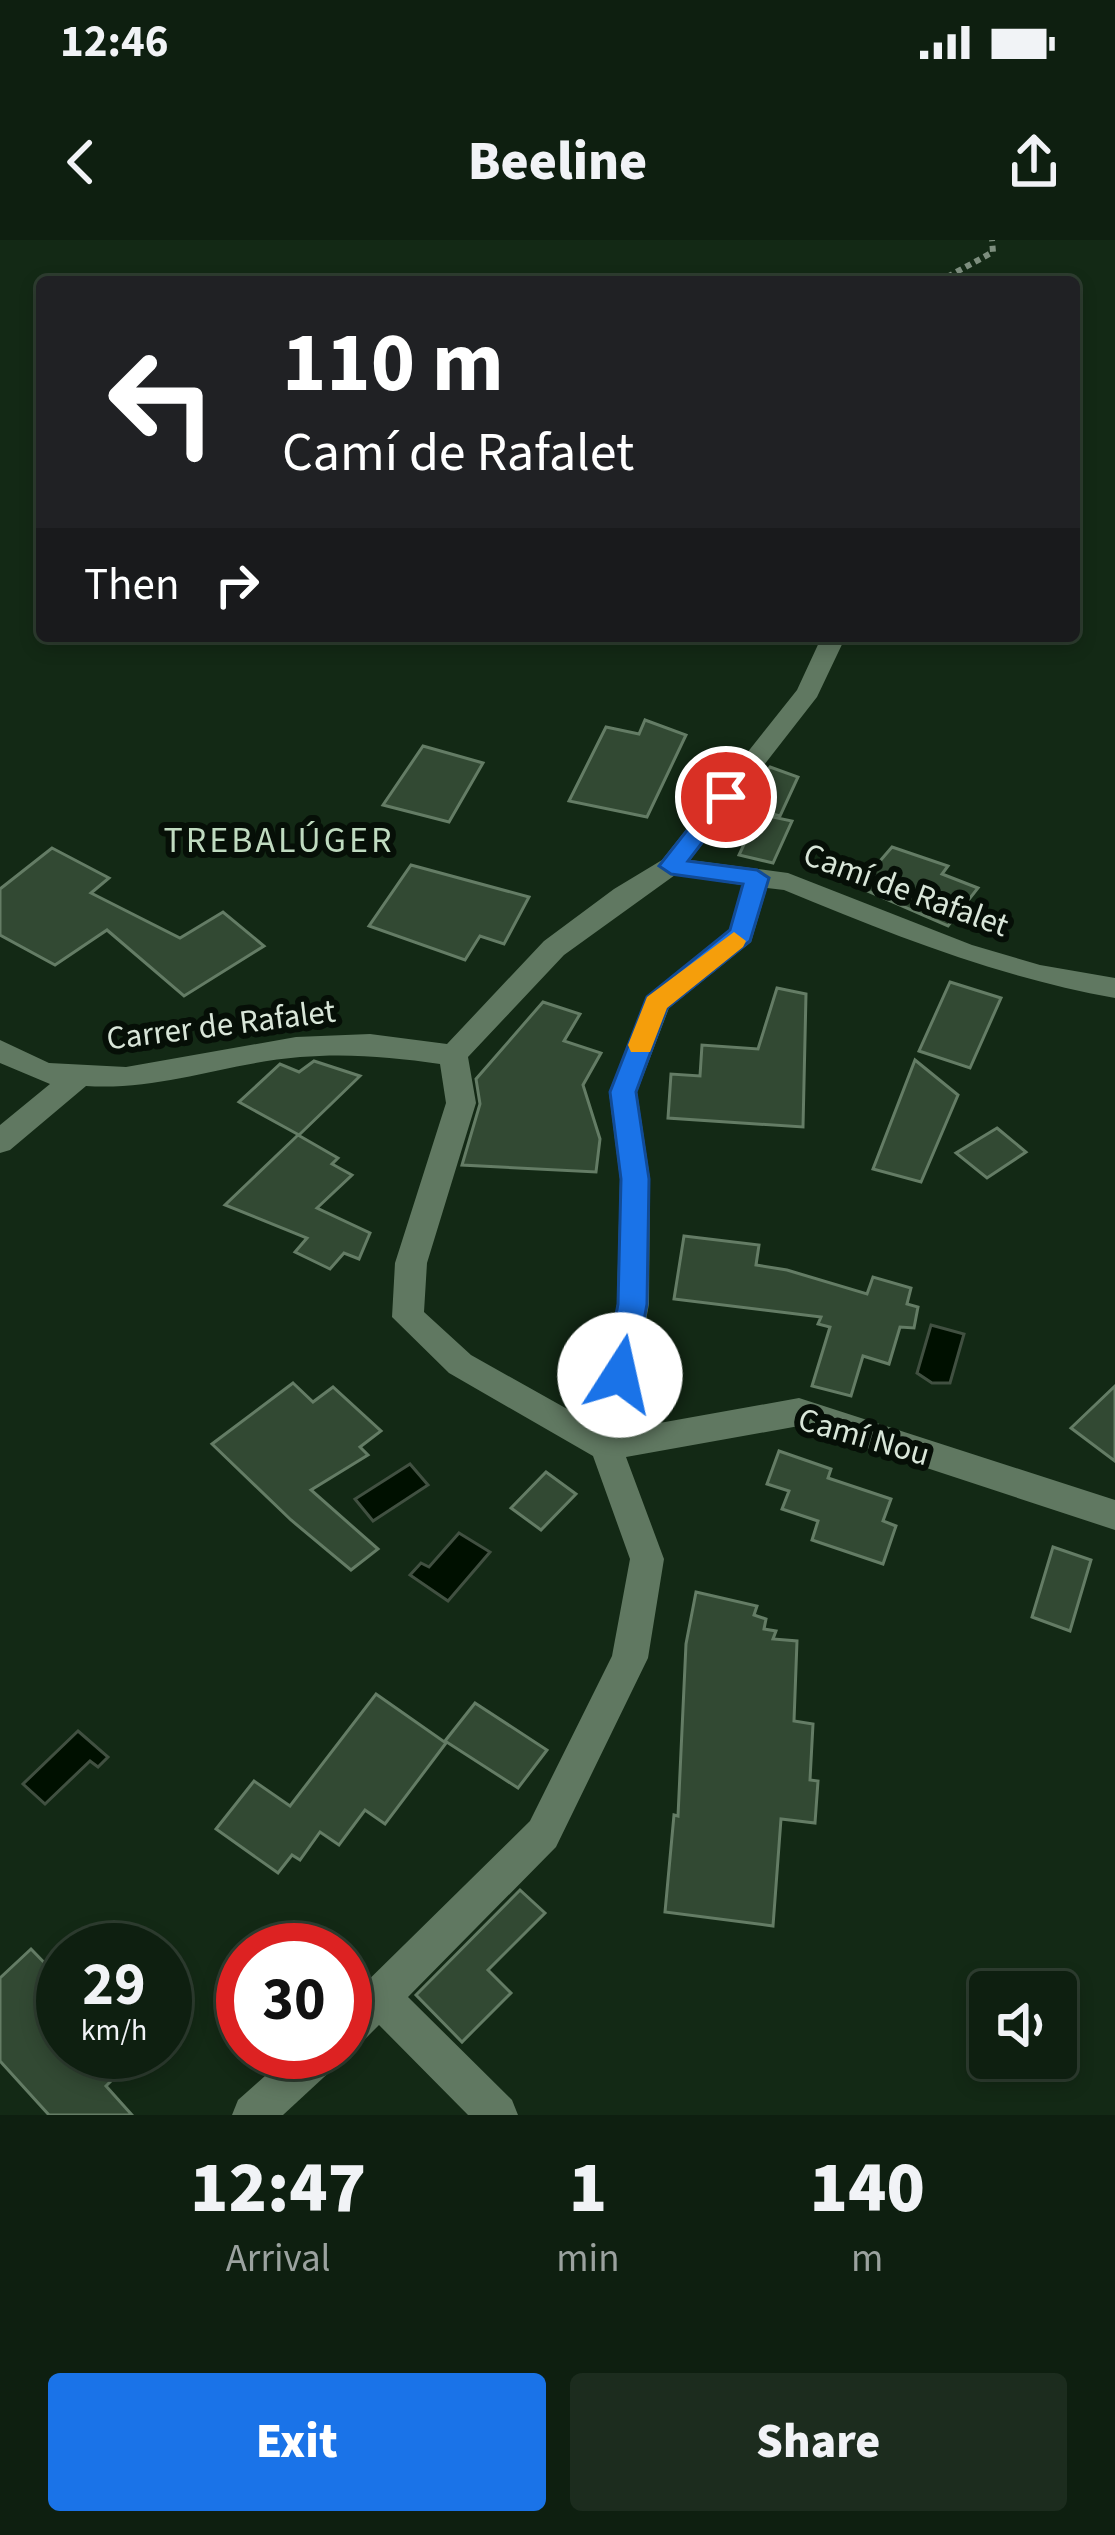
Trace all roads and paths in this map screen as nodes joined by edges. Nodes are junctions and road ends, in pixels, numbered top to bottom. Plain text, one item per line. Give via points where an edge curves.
1 (992, 240) edge
2 (949, 276) edge
3 (831, 642) edge
4 (671, 866) junction
5 (757, 878) junction
6 (1115, 988) edge
7 (0, 1051) edge
8 (453, 1055) junction
9 (80, 1076) junction
10 (0, 1142) edge
11 (607, 1447) junction
12 (1115, 1515) edge
13 (382, 1999) junction
14 (372, 2008) edge
15 (292, 2079) edge
16 (253, 2115) edge
17 (497, 2115) edge

1 - 2 path via 993,252
3 - 4 street via 808,692
4 - 5 street, Camí de Rafalet
4 - 8 street via 554,948
5 - 6 street, Camí de Rafalet via 788,882 962,952
5 - 11 street via 742,934 656,1003 623,1092 635,1179 633,1304
7 - 9 street, Carrer de Rafalet via 44,1073
8 - 9 street, Carrer de Rafalet via 370,1044 296,1047 126,1078
8 - 11 street via 461,1103 411,1263 408,1317 460,1364
9 - 10 street
11 - 12 street, Camí Nou via 800,1412
11 - 13 street via 647,1559 630,1658 543,1834
13 - 14 street
13 - 17 street
15 - 16 street

